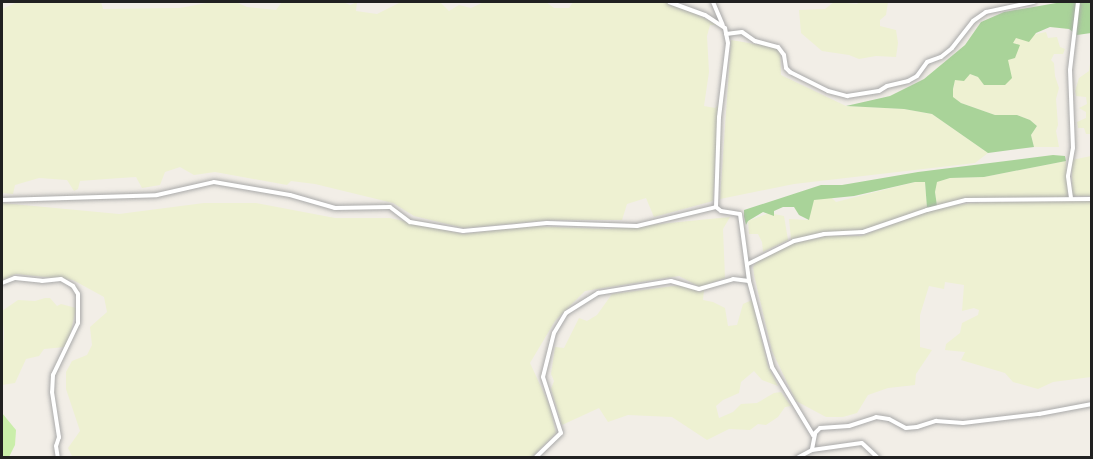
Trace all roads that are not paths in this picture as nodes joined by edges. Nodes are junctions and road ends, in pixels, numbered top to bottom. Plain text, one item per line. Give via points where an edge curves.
1 (669, 2) edge
2 (713, 2) edge
3 (1034, 2) edge
4 (1078, 2) edge
5 (725, 28) junction
6 (726, 34) junction
7 (1071, 198) junction
8 (1092, 199) edge
9 (2, 200) edge
10 (716, 207) junction
11 (748, 264) junction
12 (749, 281) junction
13 (2, 283) edge
14 (1092, 404) edge
15 (813, 435) junction
16 (812, 450) junction
17 (58, 458) edge
18 (535, 458) edge
19 (797, 458) edge
20 (878, 458) edge

1 - 5 street via 705,15
2 - 5 street
3 - 6 street via 986,12 973,21 952,48 927,62 908,81 847,96 828,92 790,72 778,47 755,41 742,32
4 - 7 street via 1070,70
5 - 6 street
6 - 10 street
7 - 8 street
7 - 11 street via 966,200 863,232 824,234 794,241
9 - 10 street via 157,195 214,182 290,195 335,208 390,207 410,222 463,231 547,223 637,226
10 - 11 street via 740,214
11 - 12 street
12 - 15 street via 772,367
12 - 18 street via 733,279 699,289 671,281 598,292 566,313 554,333 543,377 561,433
13 - 17 street via 15,278 61,279 78,294 78,323 53,375
14 - 15 street via 963,423 936,421 917,428 876,417 849,426 820,428
15 - 16 street
16 - 19 street
16 - 20 street via 862,443

